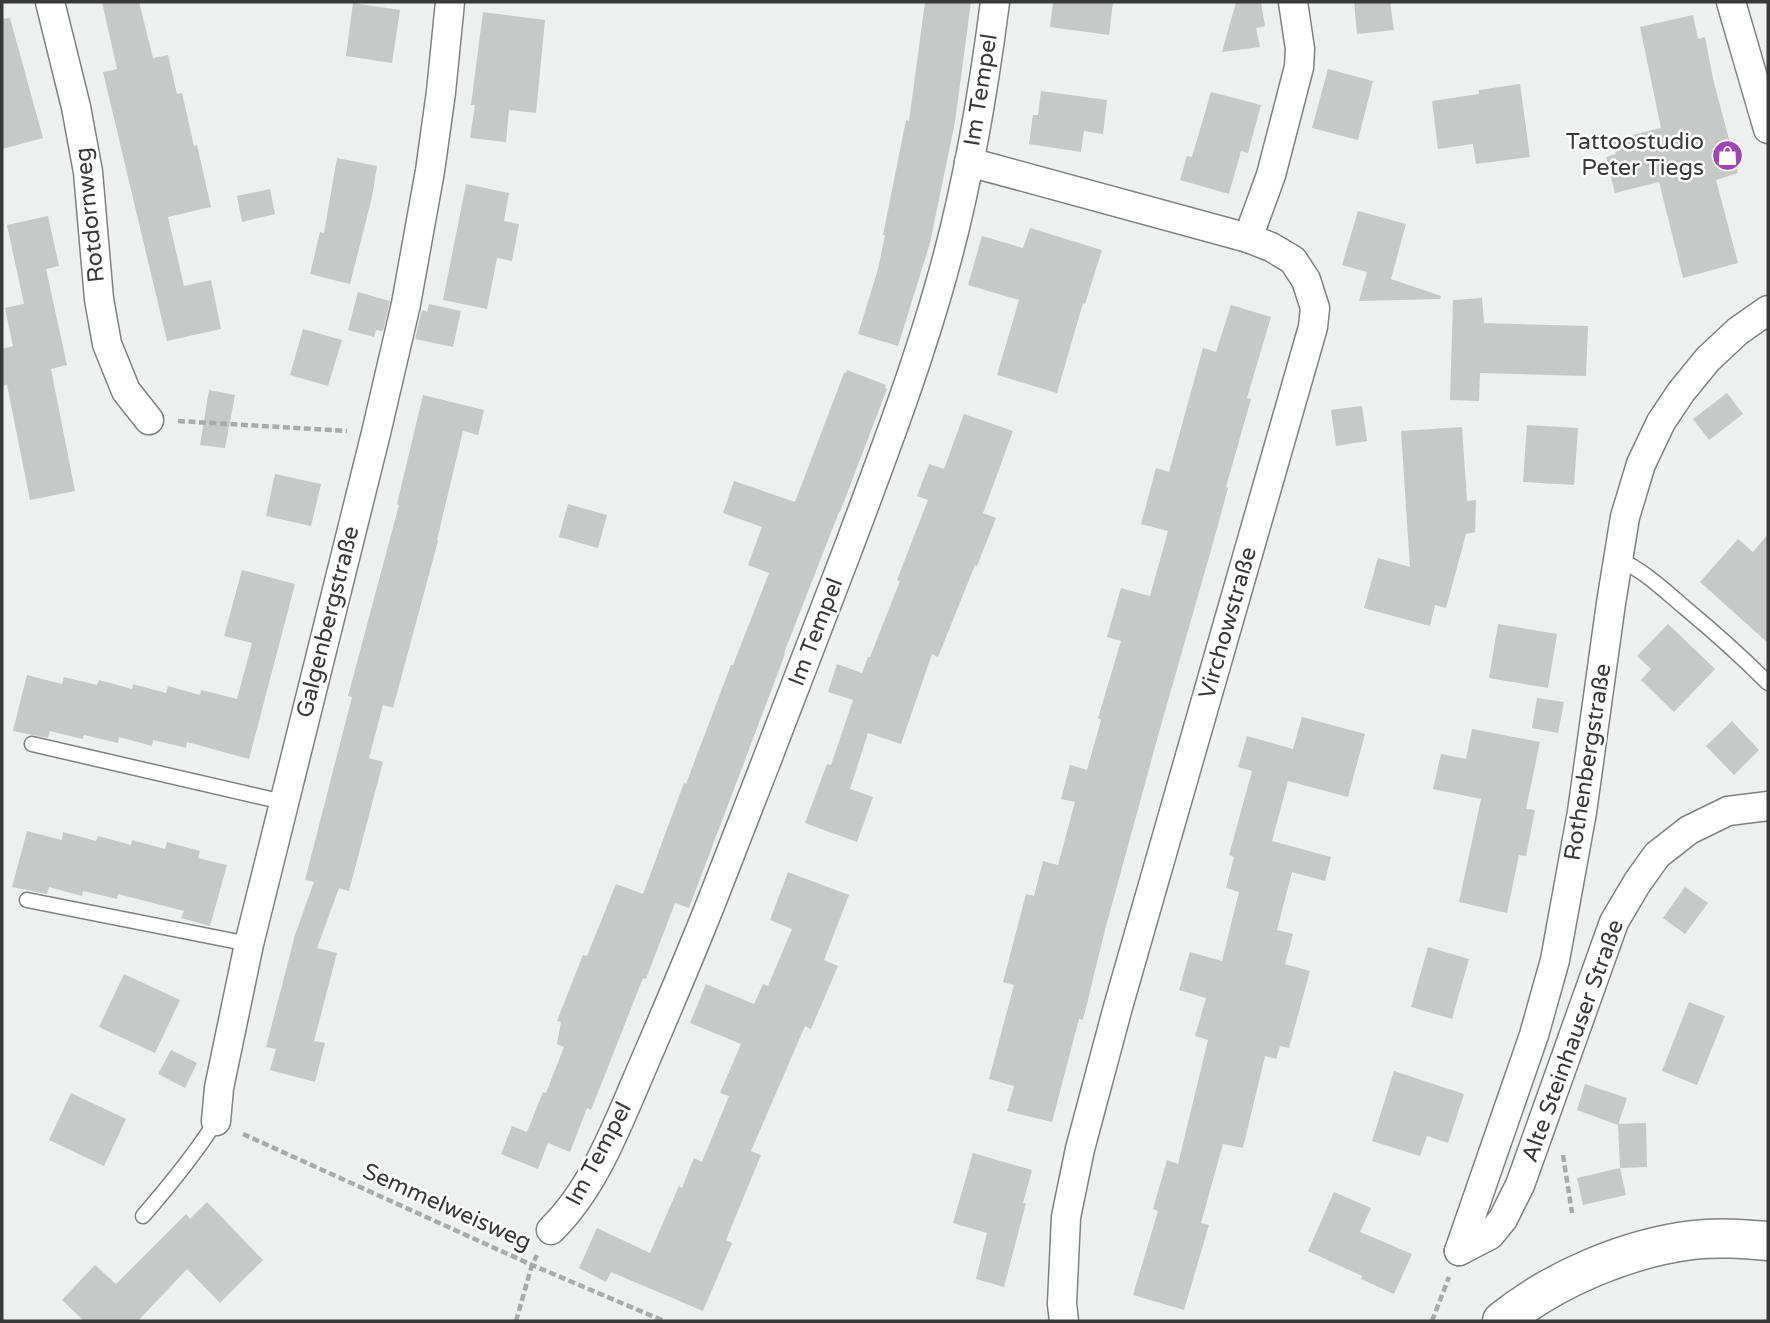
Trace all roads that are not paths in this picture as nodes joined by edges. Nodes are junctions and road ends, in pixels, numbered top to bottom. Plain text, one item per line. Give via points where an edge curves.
1 (50, 2) edge
2 (450, 2) edge
3 (995, 2) edge
4 (1293, 2) edge
5 (1731, 2) edge
6 (1768, 129) edge
7 (969, 162) junction
8 (1248, 238) junction
9 (1768, 310) edge
10 (149, 420) road end
11 (1618, 559) junction
12 (1768, 683) edge
13 (32, 744) dead end
14 (283, 802) junction
15 (1768, 806) edge
16 (27, 900) dead end
17 (249, 944) junction
18 (216, 1121) joint
19 (143, 1216) dead end
20 (551, 1230) road end
21 (1768, 1241) edge
22 (1459, 1251) joint
23 (1064, 1321) edge
24 (1502, 1321) edge

1 - 10 street, Rotdornweg via 88,172 107,344 126,391
2 - 14 street, Galgenbergstraße via 441,92 406,304
3 - 7 street, Im Tempel
4 - 8 street via 1298,67 1271,175
5 - 6 street
7 - 8 street, Virchowstraße
7 - 20 street, Im Tempel via 948,254 903,404 769,755 677,989 612,1137 581,1194
8 - 23 street, Virchowstraße via 1293,260 1315,308 1312,327 1080,1149 1066,1217
9 - 11 street, Rothenbergstraße via 1708,359 1661,422 1641,464
11 - 12 lane via 1648,576
11 - 22 street, Rothenbergstraße via 1582,812 1555,960 1534,1035
13 - 14 lane
14 - 17 street, Galgenbergstraße
15 - 22 street, Alte Steinhauser Straße via 1728,811 1689,830 1657,855 1637,883 1614,922 1520,1185 1490,1235
16 - 17 lane
17 - 18 street, Galgenbergstraße
18 - 19 lane, Galgenbergstraße
21 - 24 main road via 1693,1240 1642,1251 1549,1289

